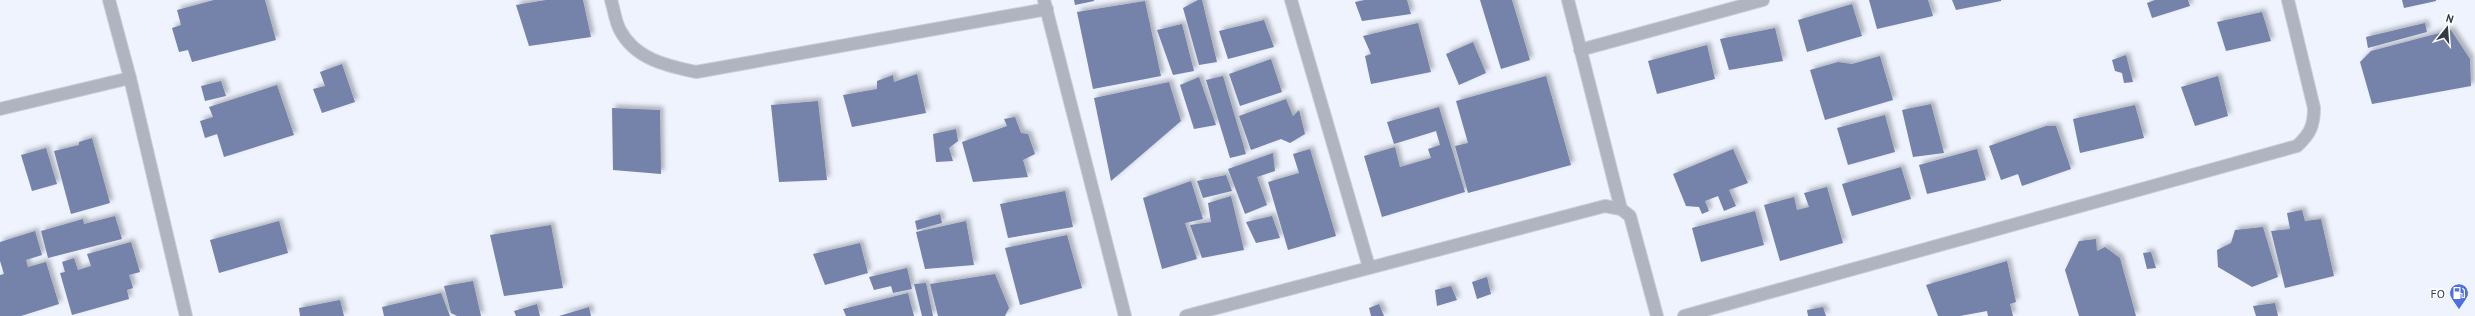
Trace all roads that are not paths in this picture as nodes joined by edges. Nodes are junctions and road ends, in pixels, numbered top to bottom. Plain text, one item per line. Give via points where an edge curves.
1 (109, 0) edge
2 (611, 0) edge
3 (1291, 0) edge
4 (1568, 0) edge
5 (1763, 0) edge
6 (2288, 0) edge
7 (1046, 4) edge
8 (1580, 50) junction
9 (130, 78) junction
10 (0, 109) edge
11 (1621, 209) junction
12 (1369, 267) junction
13 (186, 316) edge
14 (1125, 316) edge
15 (1186, 316) edge
16 (1657, 316) edge
17 (1684, 316) edge

1 - 9 street
2 - 7 street via 620,30 640,55 665,65 696,72
3 - 12 street
4 - 8 street
5 - 8 street
6 - 17 street via 2314,108 2314,124 2308,136 2297,146
7 - 14 street
8 - 11 street
9 - 10 street
9 - 13 street
11 - 12 street via 1605,206
11 - 16 street via 1630,216
12 - 15 street

